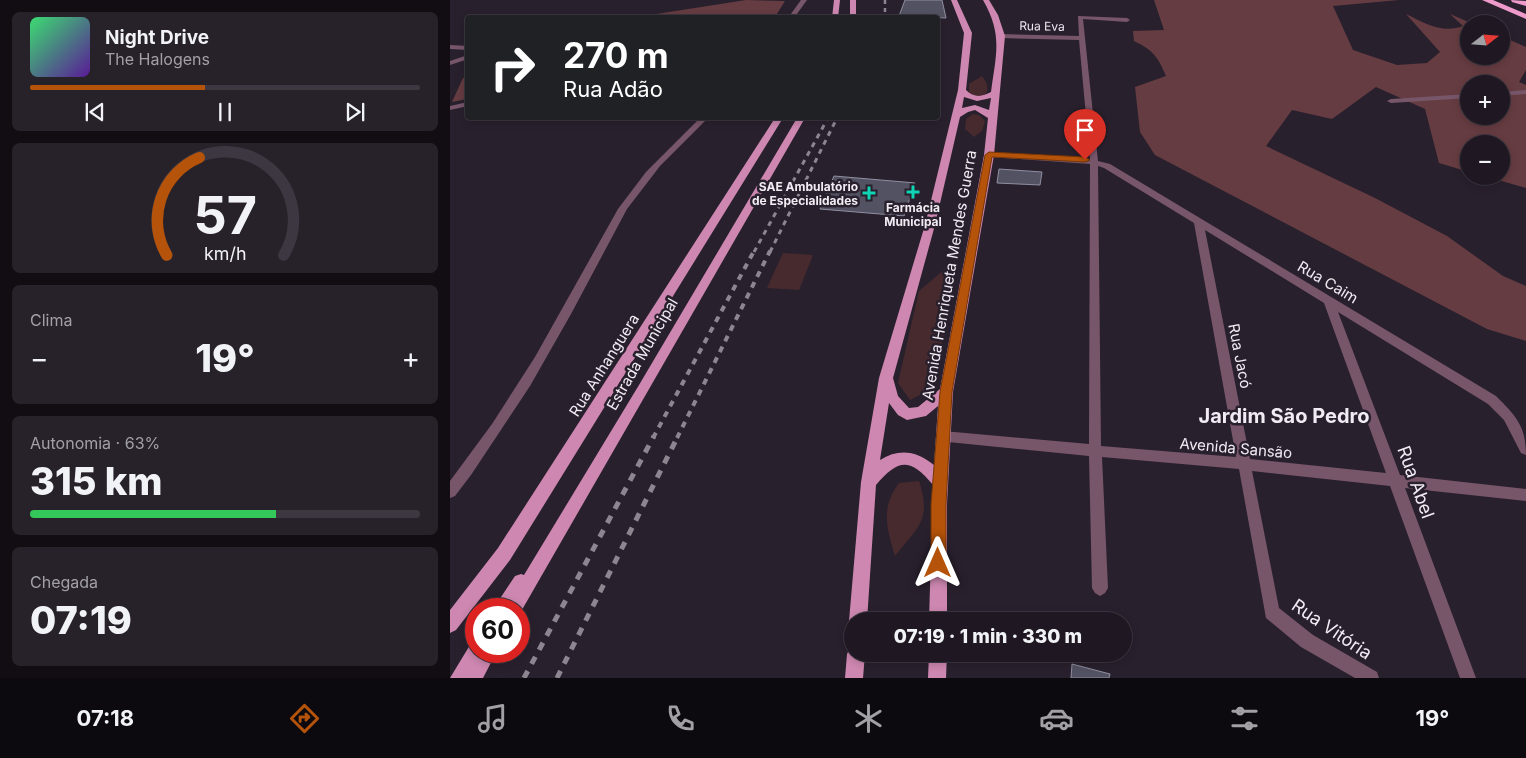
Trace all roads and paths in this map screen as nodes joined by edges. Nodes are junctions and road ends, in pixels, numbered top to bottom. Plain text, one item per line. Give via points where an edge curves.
1 (804, 0) edge
2 (837, 0) edge
3 (853, 0) edge
4 (954, 0) edge
5 (986, 0) edge
6 (1486, 0) edge
7 (1507, 0) edge
8 (1515, 0) edge
9 (1526, 6) edge
10 (792, 15) edge
11 (835, 15) edge
12 (852, 15) edge
13 (1526, 17) edge
14 (1128, 20) dead end
15 (1001, 36) junction
16 (1082, 38) junction
17 (450, 47) edge
18 (465, 48) edge
19 (465, 58) edge
20 (450, 63) edge
21 (962, 90) junction
22 (1526, 92) edge
23 (995, 93) junction
24 (1510, 93) edge
25 (1460, 97) edge
26 (1391, 101) dead end
27 (465, 105) edge
28 (450, 108) edge
29 (955, 117) junction
30 (994, 119) junction
31 (702, 120) edge
32 (778, 120) edge
33 (800, 120) edge
34 (989, 155) junction
35 (1094, 161) junction
36 (1199, 223) junction
37 (1328, 299) junction
38 (886, 378) junction
39 (946, 392) junction
40 (943, 437) junction
41 (1526, 449) edge
42 (1095, 452) junction
43 (1244, 464) junction
44 (1395, 480) junction
45 (869, 482) junction
46 (941, 484) junction
47 (450, 492) edge
48 (1526, 495) edge
49 (548, 550) junction
50 (1100, 588) dead end
51 (509, 598) edge
52 (520, 598) edge
53 (859, 612) edge
54 (938, 612) edge
55 (1272, 612) joint
56 (450, 624) edge
57 (855, 662) edge
58 (938, 662) edge
59 (469, 663) edge
60 (481, 663) edge
61 (460, 678) edge
62 (473, 678) edge
63 (854, 678) edge
64 (937, 678) edge
65 (1370, 678) edge
66 (1468, 678) edge

1 - 10 street
2 - 11 main road
3 - 12 main road
4 - 21 main road via 968,33
5 - 15 main road, Avenida Henriqueta Mendes Guerra via 995,15
6 - 13 highway
7 - 9 highway
8 - 9 highway
14 - 16 street via 1080,17
15 - 16 street, Rua Eva
15 - 23 main road, Avenida Henriqueta Mendes Guerra
16 - 35 street
17 - 18 street
19 - 20 street
21 - 23 main road via 976,99
21 - 29 main road
22 - 24 street
23 - 30 main road, Avenida Henriqueta Mendes Guerra
25 - 26 street
27 - 28 street
29 - 30 main road via 964,109 974,108 988,112
29 - 38 main road via 928,232
30 - 34 main road, Avenida Henriqueta Mendes Guerra
31 - 47 street via 647,176 621,211 526,382
32 - 56 main road, Rua Anhanguera via 504,554
33 - 49 main road, Estrada Municipal
34 - 35 street
34 - 39 main road, Avenida Henriqueta Mendes Guerra
35 - 36 street, Rua Caim
35 - 42 street
36 - 37 street, Rua Caim
36 - 43 street, Rua Jacó
37 - 41 street, Rua Caim via 1492,400 1508,416
37 - 44 street, Rua Abel
38 - 39 main road via 895,403 907,414 921,412
38 - 45 main road
39 - 40 main road, Avenida Henriqueta Mendes Guerra
40 - 42 street, Avenida Sansão
40 - 46 main road, Avenida Henriqueta Mendes Guerra
42 - 43 street, Avenida Sansão
42 - 50 street
43 - 44 street, Avenida Sansão
43 - 55 street, Rua Jacó
44 - 48 street, Avenida Sansão
44 - 66 street, Rua Abel
45 - 46 main road via 886,464 904,458 922,463
45 - 53 main road
46 - 54 main road, Avenida Henriqueta Mendes Guerra via 938,504
49 - 51 main road
49 - 52 main road, Estrada Municipal
55 - 65 street, Rua Vitória via 1307,641
57 - 63 main road
58 - 64 main road
59 - 61 main road
60 - 62 main road

